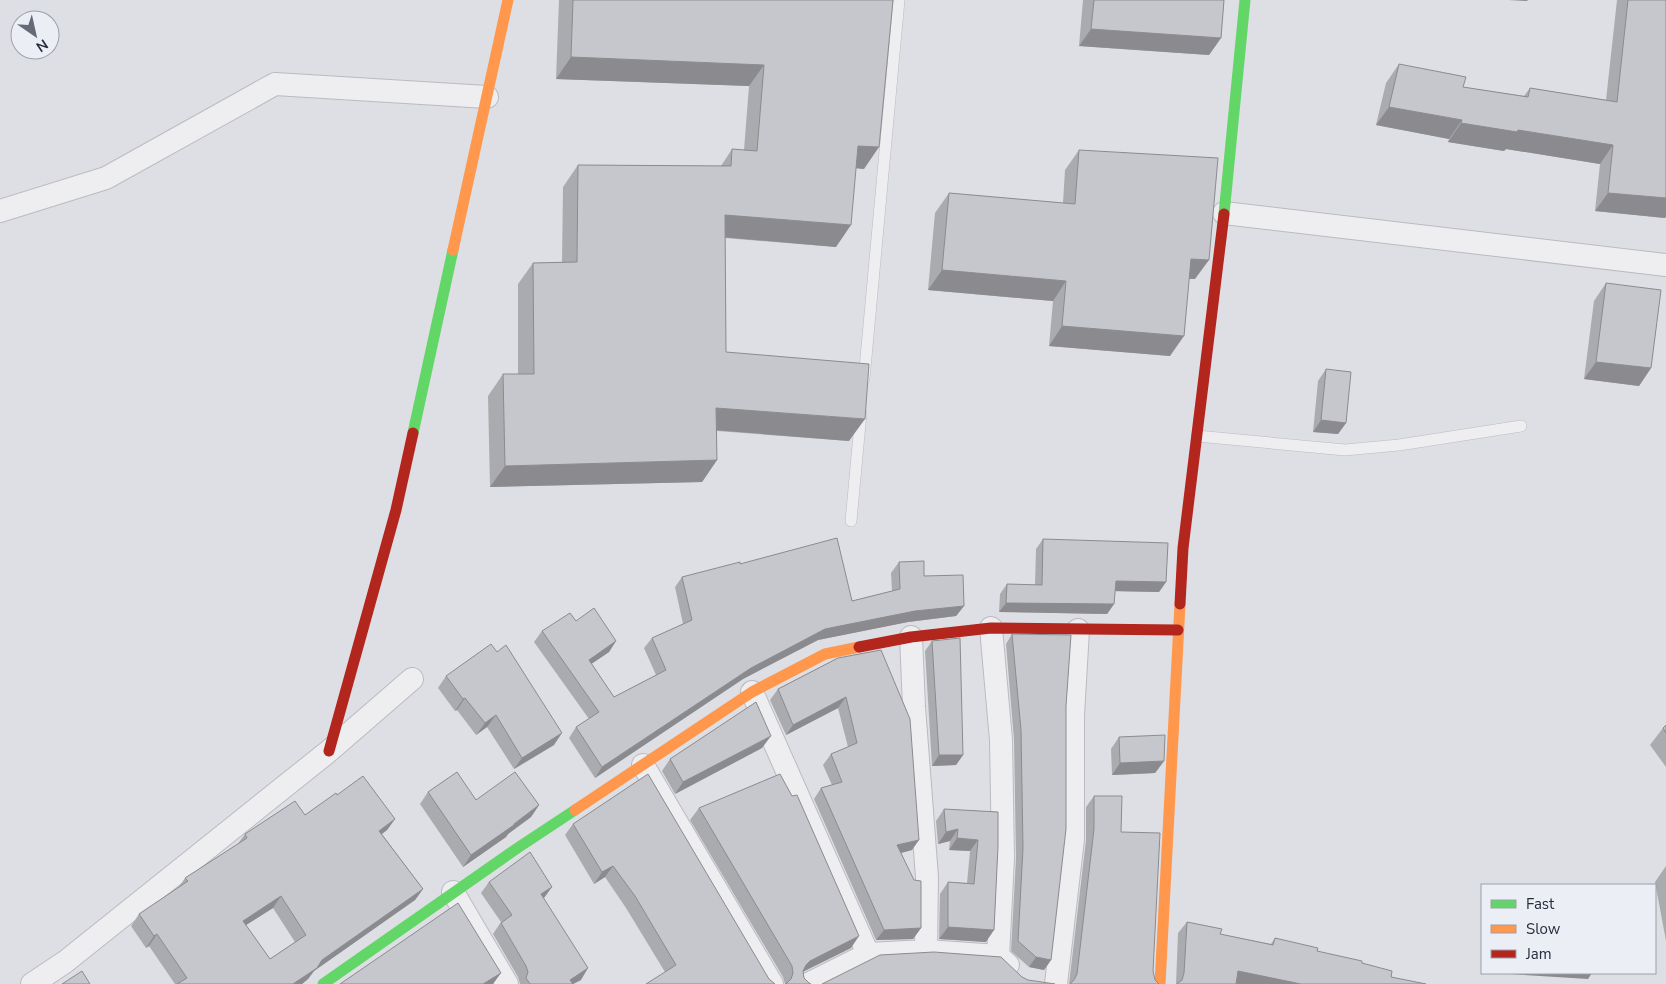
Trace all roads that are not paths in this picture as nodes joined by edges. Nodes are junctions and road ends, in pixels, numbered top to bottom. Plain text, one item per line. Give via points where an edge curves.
1 (508, 0) edge
2 (899, 0) edge
3 (1245, 0) edge
4 (487, 97) junction
5 (0, 211) edge
6 (1224, 213) junction
7 (1666, 264) edge
8 (1520, 426) dead end
9 (1197, 436) junction
10 (850, 522) dead end
11 (991, 628) junction
12 (1078, 630) junction
13 (1178, 630) junction
14 (911, 637) junction
15 (412, 679) dead end
16 (752, 692) junction
17 (329, 751) junction
18 (643, 764) junction
19 (453, 892) junction
20 (926, 951) junction
21 (868, 954) junction
22 (998, 956) junction
23 (1035, 981) edge
24 (32, 984) edge
25 (324, 984) edge
26 (507, 984) edge
27 (772, 984) edge
28 (808, 984) edge
29 (1056, 984) edge
30 (1160, 984) edge

1 - 4 street
2 - 10 lane
3 - 6 street
4 - 5 street via 275,84 106,178
4 - 17 street via 396,510
6 - 7 street
6 - 9 street
8 - 9 lane via 1345,450
9 - 13 street via 1183,548
11 - 12 street
11 - 14 street
11 - 22 street via 1001,740 1003,858
12 - 13 street
12 - 29 street via 1073,715 1073,838
13 - 30 street
14 - 16 street via 825,654
14 - 20 street via 927,877
15 - 17 street
16 - 18 street
16 - 21 street
17 - 24 street via 65,962
18 - 19 street
18 - 27 street
19 - 25 street
19 - 26 street
20 - 21 street
20 - 22 street
21 - 28 street
22 - 23 street

